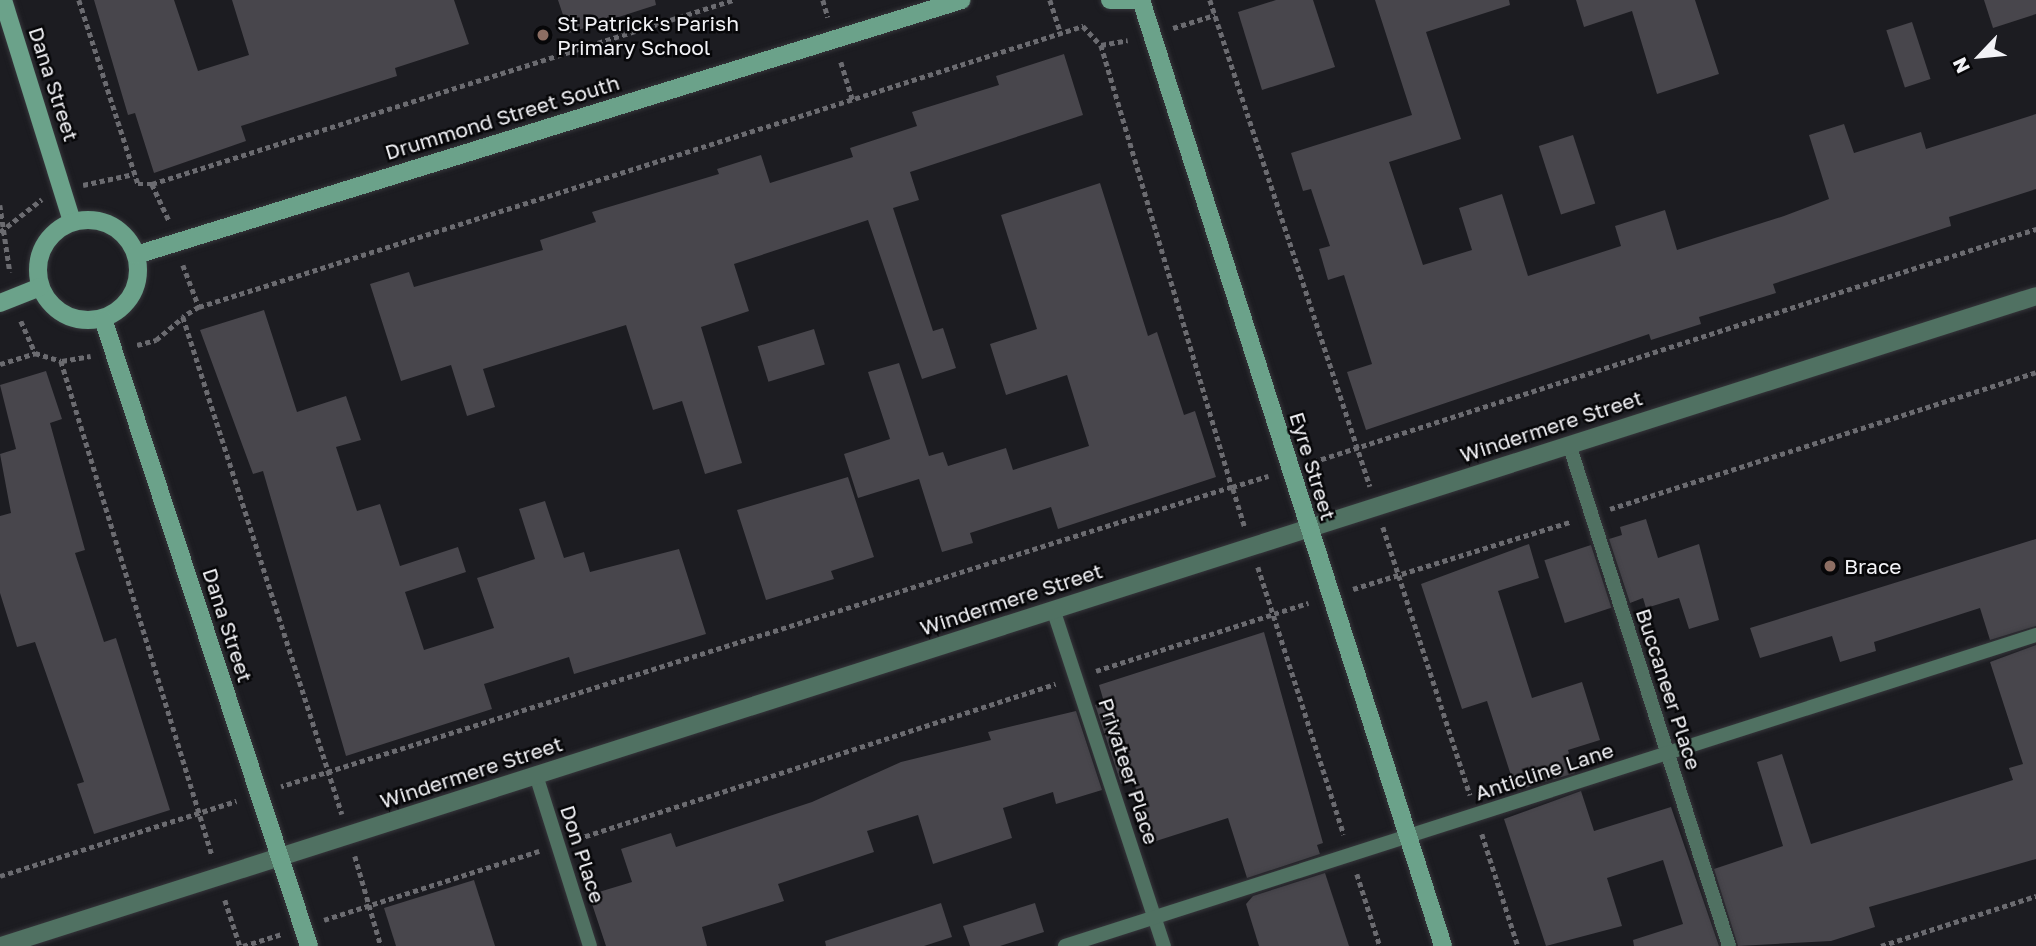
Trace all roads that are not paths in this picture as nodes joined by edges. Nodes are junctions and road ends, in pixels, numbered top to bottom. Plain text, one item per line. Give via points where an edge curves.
1 (4, 0) edge
2 (962, 0) edge
3 (1111, 0) edge
4 (1141, 0) edge
5 (72, 222) junction
6 (136, 255) junction
7 (40, 287) junction
8 (2036, 296) edge
9 (6, 301) edge
10 (103, 319) junction
11 (1569, 444) junction
12 (1308, 528) junction
13 (1053, 609) junction
14 (2036, 635) edge
15 (1667, 753) junction
16 (536, 775) junction
17 (1407, 836) junction
18 (280, 856) junction
19 (1156, 917) junction
20 (26, 942) edge
21 (1, 946) edge
22 (309, 946) edge
23 (590, 946) edge
24 (1065, 946) edge
25 (1164, 946) edge
26 (1443, 946) edge
27 (1729, 946) edge

1 - 5 main road, Dana Street
2 - 6 main road, Drummond Street South
3 - 4 main road
4 - 12 main road, Eyre Street via 1170,104
5 - 6 main road via 104,222 129,241
5 - 7 main road via 47,240 39,255
6 - 10 main road via 133,294
7 - 9 main road
7 - 10 main road via 65,316
8 - 11 street, Windermere Street
10 - 18 main road, Dana Street
11 - 12 street, Windermere Street
11 - 15 lane, Buccaneer Place
12 - 13 street, Windermere Street
12 - 17 main road, Eyre Street
13 - 16 street, Windermere Street
13 - 19 lane, Privateer Place
14 - 15 lane, Anticline Lane
15 - 17 lane, Anticline Lane
15 - 27 lane, Buccaneer Place
16 - 18 street, Windermere Street
16 - 23 lane, Don Place
17 - 19 lane, Anticline Lane
17 - 26 main road, Eyre Street
18 - 20 street, Windermere Street
18 - 22 main road, Dana Street
19 - 24 lane, Anticline Lane
19 - 25 lane, Privateer Place
20 - 21 street, Windermere Street

